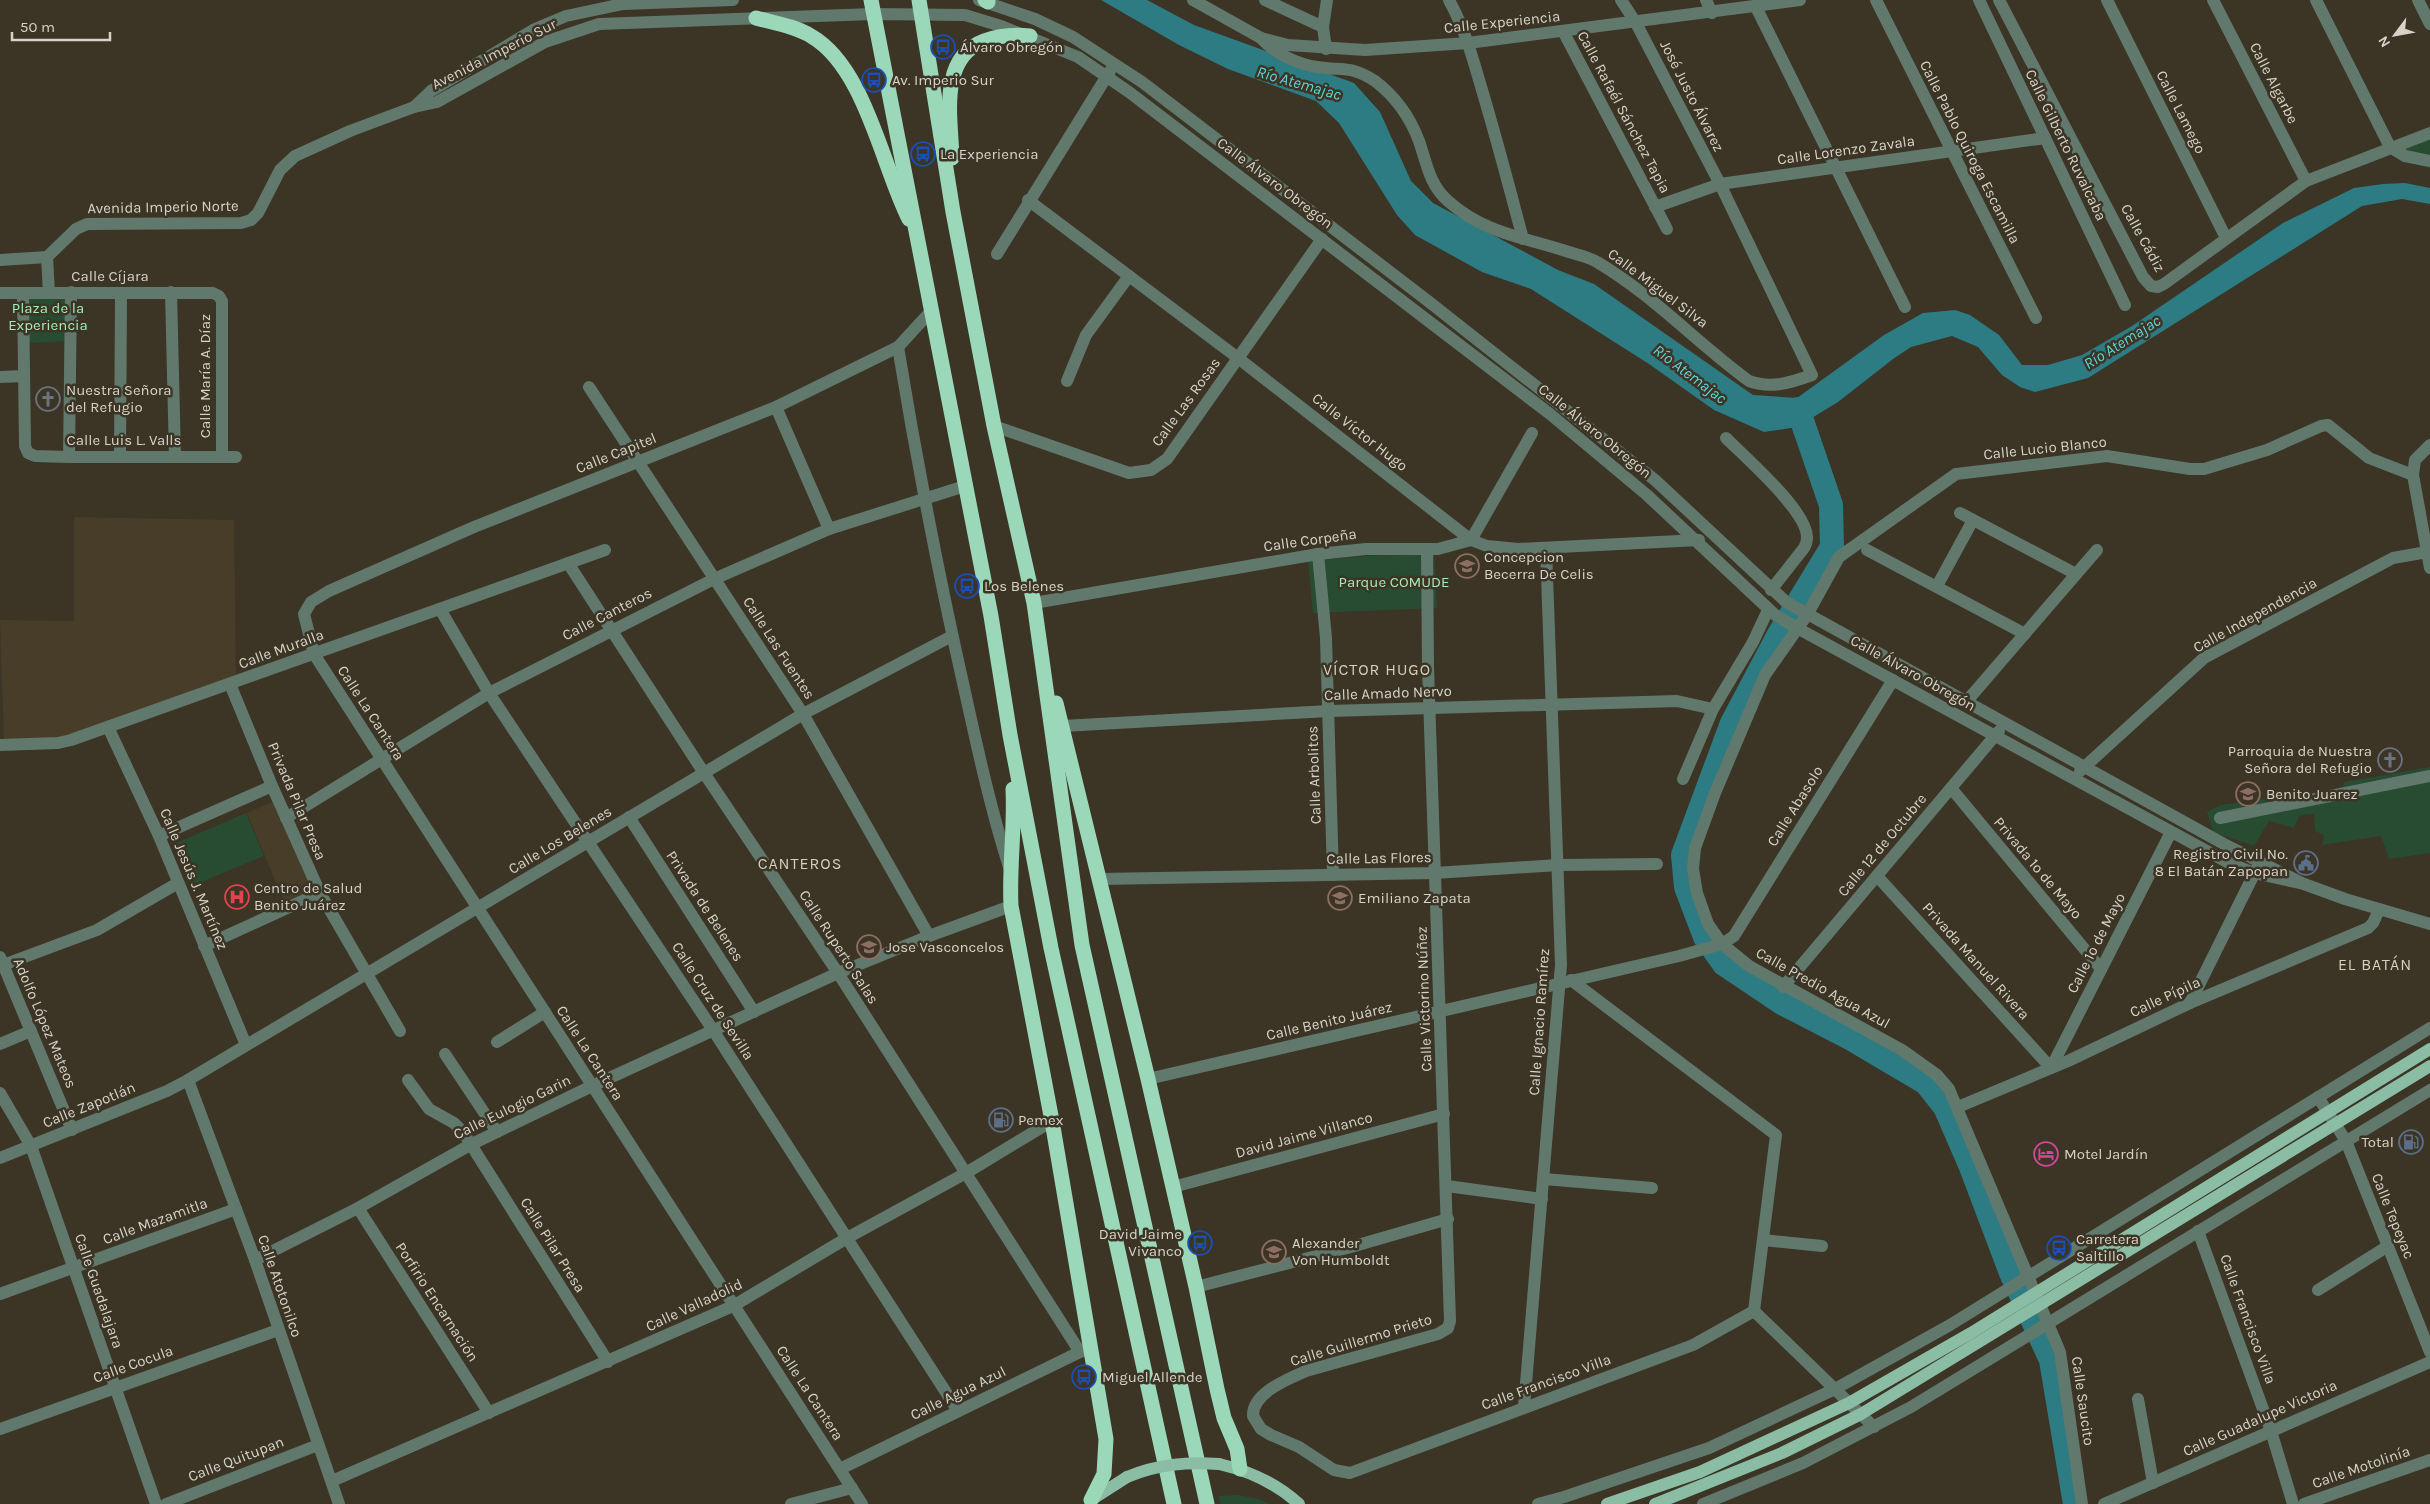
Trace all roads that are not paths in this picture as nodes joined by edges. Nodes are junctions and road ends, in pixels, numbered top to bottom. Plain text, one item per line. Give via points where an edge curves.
1 (733, 0) edge
2 (1193, 0) edge
3 (1266, 0) edge
4 (1327, 0) edge
5 (1450, 0) edge
6 (1620, 0) edge
7 (1706, 0) edge
8 (1800, 0) edge
9 (1876, 0) edge
10 (1978, 0) edge
11 (1999, 0) edge
12 (2107, 0) edge
13 (2213, 0) edge
14 (2316, 0) edge
15 (2418, 0) edge
16 (984, 1) edge
17 (623, 2) edge
18 (1756, 6) junction
19 (872, 7) edge
20 (920, 7) edge
21 (1712, 13) junction
22 (756, 18) junction
23 (625, 22) junction
24 (1636, 23) junction
25 (2430, 24) edge
26 (1324, 27) junction
27 (1563, 31) junction
28 (1030, 36) junction
29 (1261, 38) junction
30 (1468, 43) junction
31 (1326, 49) junction
32 (1115, 63) junction
33 (1106, 76) junction
34 (414, 107) junction
35 (2430, 133) edge
36 (2045, 138) junction
37 (2390, 148) junction
38 (1952, 151) junction
39 (2430, 160) edge
40 (1836, 168) junction
41 (2306, 182) junction
42 (1720, 184) junction
43 (1028, 200) junction
44 (1655, 207) junction
45 (953, 212) junction
46 (1667, 229) dead end
47 (917, 235) junction
48 (2226, 238) junction
49 (1322, 239) junction
50 (1523, 239) junction
51 (997, 254) dead end
52 (47, 258) junction
53 (0, 260) edge
54 (1129, 276) junction
55 (71, 292) junction
56 (171, 292) junction
57 (0, 293) edge
58 (23, 293) junction
59 (49, 293) junction
60 (121, 294) junction
61 (219, 296) joint
62 (2125, 305) dead end
63 (1905, 307) dead end
64 (932, 310) junction
65 (2036, 318) dead end
66 (898, 347) junction
67 (1238, 358) junction
68 (24, 376) junction
69 (0, 377) edge
70 (1067, 381) dead end
71 (589, 387) dead end
72 (776, 407) junction
73 (994, 426) junction
74 (1532, 434) dead end
75 (1726, 438) dead end
76 (2430, 445) edge
77 (222, 456) junction
78 (69, 457) junction
79 (120, 457) junction
80 (174, 457) junction
81 (236, 457) dead end
82 (638, 462) junction
83 (2413, 475) junction
84 (966, 486) junction
85 (923, 499) junction
86 (1960, 513) dead end
87 (1973, 520) junction
88 (829, 529) junction
89 (1719, 538) junction
90 (1471, 540) junction
91 (1694, 540) junction
92 (1546, 548) junction
93 (1427, 549) junction
94 (605, 550) dead end
95 (1867, 550) dead end
96 (2097, 550) dead end
97 (2427, 552) junction
98 (1318, 554) junction
99 (568, 563) junction
100 (2430, 568) edge
101 (2076, 574) junction
102 (714, 579) junction
103 (1936, 586) junction
104 (1771, 590) junction
105 (1034, 603) junction
106 (440, 609) junction
107 (1771, 612) junction
108 (304, 614) joint
109 (1805, 614) junction
110 (1795, 627) junction
111 (611, 630) junction
112 (2025, 634) junction
113 (952, 636) junction
114 (314, 654) junction
115 (1042, 658) junction
116 (1893, 680) junction
117 (230, 684) junction
118 (489, 693) junction
119 (1966, 702) junction
120 (1552, 705) junction
121 (1429, 708) junction
122 (1712, 709) junction
123 (1329, 711) junction
124 (803, 714) junction
125 (2005, 724) junction
126 (1063, 726) junction
127 (108, 727) junction
128 (1010, 735) junction
129 (1995, 736) junction
130 (0, 745) edge
131 (382, 759) junction
132 (2085, 767) junction
133 (704, 773) junction
134 (2430, 776) edge
135 (1683, 778) dead end
136 (2072, 778) junction
137 (272, 786) junction
138 (1951, 788) junction
139 (629, 817) junction
140 (286, 818) junction
141 (2220, 818) dead end
142 (2171, 832) junction
143 (159, 836) junction
144 (589, 841) junction
145 (1658, 864) dead end
146 (1558, 865) junction
147 (2257, 868) junction
148 (1010, 870) junction
149 (1435, 873) junction
150 (1334, 875) junction
151 (1876, 876) junction
152 (1100, 880) junction
153 (178, 883) junction
154 (320, 893) junction
155 (1011, 906) junction
156 (477, 908) junction
157 (2379, 910) junction
158 (2430, 924) edge
159 (929, 936) junction
160 (1721, 944) junction
161 (204, 946) junction
162 (2, 961) edge
163 (2101, 969) junction
164 (838, 973) junction
165 (366, 974) junction
166 (1565, 981) junction
167 (1783, 987) junction
168 (2190, 1003) junction
169 (1441, 1011) junction
170 (545, 1012) junction
171 (754, 1012) junction
172 (2430, 1028) edge
173 (713, 1030) junction
174 (31, 1031) junction
175 (400, 1031) dead end
176 (497, 1042) dead end
177 (0, 1044) edge
178 (246, 1045) junction
179 (2430, 1049) edge
180 (445, 1054) dead end
181 (2430, 1066) edge
182 (2051, 1068) junction
183 (1148, 1079) junction
184 (188, 1080) junction
185 (408, 1080) dead end
186 (592, 1086) junction
187 (2430, 1090) edge
188 (0, 1094) edge
189 (2318, 1097) junction
190 (1958, 1107) junction
191 (2328, 1112) junction
192 (1444, 1114) junction
193 (1052, 1121) junction
194 (2335, 1124) junction
195 (72, 1130) junction
196 (497, 1132) junction
197 (2346, 1141) junction
198 (470, 1145) junction
199 (31, 1146) junction
200 (0, 1158) edge
201 (966, 1173) junction
202 (1544, 1179) junction
203 (1447, 1186) junction
204 (1173, 1187) junction
205 (1652, 1188) dead end
206 (1542, 1199) junction
207 (358, 1208) junction
208 (236, 1209) junction
209 (1448, 1220) junction
210 (2198, 1231) junction
211 (847, 1238) junction
212 (1763, 1240) junction
213 (1822, 1246) dead end
214 (2388, 1246) junction
215 (255, 1260) junction
216 (74, 1268) junction
217 (2028, 1276) junction
218 (1196, 1287) junction
219 (2318, 1290) dead end
220 (2035, 1293) junction
221 (0, 1294) edge
222 (1996, 1296) junction
223 (733, 1306) junction
224 (2040, 1306) junction
225 (1754, 1311) junction
226 (2005, 1311) junction
227 (2048, 1324) junction
228 (1448, 1328) joint
229 (278, 1330) junction
230 (1085, 1349) junction
231 (2430, 1352) edge
232 (608, 1362) junction
233 (2430, 1362) edge
234 (115, 1387) junction
235 (1835, 1389) junction
236 (2138, 1399) dead end
237 (1849, 1403) junction
238 (1524, 1407) junction
239 (958, 1411) junction
240 (489, 1413) junction
241 (1861, 1414) junction
242 (1874, 1427) junction
243 (0, 1428) edge
244 (2271, 1431) junction
245 (318, 1445) junction
246 (2430, 1460) edge
247 (840, 1469) junction
248 (1240, 1469) junction
249 (1344, 1473) joint
250 (332, 1481) junction
251 (2152, 1483) junction
252 (852, 1488) junction
253 (1089, 1502) edge
254 (156, 1504) edge
255 (166, 1504) edge
256 (339, 1504) edge
257 (791, 1504) edge
258 (862, 1504) edge
259 (1174, 1504) edge
260 (1208, 1504) edge
261 (1299, 1504) edge
262 (1538, 1504) edge
263 (1607, 1504) edge
264 (1655, 1504) edge
265 (1703, 1504) edge
266 (2082, 1504) edge
267 (2104, 1504) edge
268 (2293, 1504) edge
269 (2304, 1504) edge

1 - 17 street, Avenida Imperio Sur
2 - 29 street
3 - 26 street
4 - 26 street
5 - 30 street
6 - 24 street, José Justo Álvarez
7 - 21 street
8 - 18 street, Calle Experiencia
9 - 38 street, Calle Pablo Quiroga Escamilla
10 - 36 street, Calle Gilberto Ruvalcaba
11 - 48 street, Calle Cádiz via 2147,282 2158,287 2164,284
12 - 48 street, Calle Lamego
13 - 41 street, Calle Algarbe
14 - 37 street
15 - 25 street
16 - 32 street, Calle Álvaro Obregón via 1073,36
17 - 23 street
17 - 34 street, Avenida Imperio Sur via 566,16 535,29 431,91
18 - 21 street, Calle Experiencia
18 - 40 street
19 - 20 street, Calle Álvaro Obregón
19 - 22 street, Avenida Imperio Sur
19 - 47 highway
20 - 28 street, Calle Álvaro Obregón via 964,16
20 - 45 highway
21 - 24 street, Calle Experiencia
22 - 23 street, Avenida Imperio Sur
22 - 47 highway via 809,35 838,60 862,100 898,198
23 - 34 street, Avenida Imperio Sur via 599,24 545,42 437,102
24 - 27 street, Calle Experiencia
24 - 42 street, José Justo Álvarez
26 - 31 street
27 - 30 street, Calle Experiencia
27 - 44 street, Calle Rafaél Sánchez Tapia
28 - 33 street, Calle Álvaro Obregón via 1078,57
28 - 45 highway via 1006,35 981,42 968,51 954,70 951,85
29 - 31 street, Calle Experiencia
29 - 50 street, Calle Miguel Silva via 1271,49 1294,59 1317,67 1341,67 1376,82 1400,104 1411,123 1429,175 1446,200 1483,226
30 - 31 street, Calle Experiencia via 1365,50
30 - 50 street
32 - 33 street
32 - 89 street, Calle Álvaro Obregón via 1436,307 1655,480
33 - 43 street
33 - 49 street, Calle Álvaro Obregón
34 - 52 street, Avenida Imperio Norte via 295,156 280,170 258,213 251,220 241,223 87,224 76,229
35 - 37 street, Calle Cádiz
36 - 38 street, Calle Lorenzo Zavala
36 - 62 street, Calle Gilberto Ruvalcaba
37 - 39 street via 2405,156
37 - 41 street, Calle Cádiz
38 - 40 street, Calle Lorenzo Zavala
38 - 65 street, Calle Pablo Quiroga Escamilla
40 - 42 street, Calle Lorenzo Zavala
40 - 63 street
41 - 48 street, Calle Cádiz
42 - 44 street, Calle Lorenzo Zavala
42 - 50 street, Calle Miguel Silva via 1812,375 1775,386 1761,386 1749,381 1596,261
43 - 51 street
43 - 54 street, Calle Víctor Hugo
44 - 46 street, Calle Rafaél Sánchez Tapia
45 - 73 highway
47 - 64 highway
49 - 67 street, Calle Las Rosas
49 - 91 street, Calle Álvaro Obregón via 1550,414 1647,495
52 - 53 street
52 - 59 street
54 - 67 street, Calle Víctor Hugo
54 - 70 street via 1086,335
55 - 59 street, Calle Cíjara
55 - 60 street, Calle Cíjara
55 - 78 street
56 - 60 street, Calle Cíjara
56 - 61 street, Calle Cíjara
56 - 80 street
57 - 58 street, Calle Cíjara
58 - 59 street, Calle Cíjara
58 - 68 street
60 - 79 street
61 - 77 street, Calle María A. Díaz via 222,301
64 - 66 street, Calle Capitel
64 - 84 highway
66 - 72 street, Calle Capitel
66 - 85 street
67 - 73 street, Calle Las Rosas via 1167,459 1151,470 1129,473
67 - 90 street, Calle Víctor Hugo
68 - 69 street
68 - 78 street, Calle Luis L. Valls via 25,446 28,453
71 - 82 street, Calle Las Fuentes
72 - 82 street, Calle Capitel
72 - 88 street
73 - 105 highway
74 - 90 street
75 - 104 street via 1764,474 1796,512 1806,530 1804,548
76 - 83 street via 2415,460
77 - 80 street, Calle Luis L. Valls
77 - 81 street, Calle Luis L. Valls
78 - 79 street, Calle Luis L. Valls
79 - 80 street, Calle Luis L. Valls
82 - 102 street, Calle Las Fuentes
82 - 108 street, Calle Capitel via 474,527 329,591 312,602
83 - 97 street
83 - 109 street, Calle Lucio Blanco via 2369,458 2328,425 2267,450 2204,469 2107,456 1956,474 1839,557
84 - 85 street, Calle Canteros
84 - 128 highway
85 - 88 street, Calle Canteros
85 - 113 street
86 - 87 street
87 - 101 street
87 - 103 street
88 - 102 street, Calle Canteros
89 - 91 street, Calle Víctor Hugo
89 - 104 street, Calle Álvaro Obregón
90 - 92 street, Calle Víctor Hugo via 1487,546 1518,550
90 - 93 street, Calle Corpeña via 1449,548
91 - 92 street, Calle Víctor Hugo
91 - 107 street, Calle Álvaro Obregón
92 - 120 street, Calle Ignacio Ramírez
93 - 98 street, Calle Corpeña via 1366,549
93 - 121 street, Calle Victorino Núñez
94 - 99 street, Calle Muralla
95 - 103 street
96 - 101 street
97 - 100 street
97 - 132 street, Calle Independencia via 2393,558 2204,658
98 - 105 street, Calle Corpeña
98 - 123 street, Calle Arbolitos
99 - 106 street, Calle Muralla
99 - 111 street, Calle Ruperto Salas
101 - 112 street
102 - 111 street, Calle Canteros
102 - 124 street, Calle Las Fuentes
103 - 112 street
104 - 109 street, Calle Álvaro Obregón
105 - 115 highway
106 - 114 street, Calle Muralla
106 - 118 street, Calle Cruz de Sevilla
107 - 110 street, Calle Álvaro Obregón
107 - 122 street
108 - 114 street, Calle La Cantera
109 - 110 street, Calle Predio Agua Azul
109 - 119 street, Calle Álvaro Obregón
110 - 116 street, Calle Álvaro Obregón
110 - 160 street, Calle Predio Agua Azul via 1765,675 1714,792 1694,848 1697,893 1708,924
111 - 118 street, Calle Canteros
111 - 133 street, Calle Ruperto Salas
112 - 119 street
113 - 124 street, Calle Los Belenes
113 - 148 street via 993,817
114 - 117 street, Calle Muralla
114 - 131 street, Calle La Cantera
115 - 126 highway
115 - 260 highway via 1082,945
116 - 129 street, Calle Álvaro Obregón
116 - 160 street, Calle Abasolo via 1734,936
117 - 127 street, Calle Muralla
117 - 137 street, Privada Pilar Presa
118 - 131 street, Calle Canteros
118 - 144 street, Calle Cruz de Sevilla
119 - 125 street, Calle Álvaro Obregón
120 - 121 street, Calle Amado Nervo
120 - 122 street, Calle Amado Nervo via 1677,701
120 - 146 street, Calle Ignacio Ramírez
121 - 123 street, Calle Amado Nervo
121 - 149 street, Calle Victorino Núñez
122 - 135 street
123 - 126 street, Calle Amado Nervo
123 - 150 street, Calle Arbolitos
124 - 133 street, Calle Los Belenes
124 - 159 street, Calle Las Fuentes
125 - 129 street, Calle 12 de Octubre
125 - 132 street, Calle Álvaro Obregón
126 - 152 highway
127 - 130 street, Calle Muralla via 58,744
127 - 143 street, Calle Jesús J. Martínez
128 - 148 highway via 1014,800
128 - 259 highway via 1051,948
129 - 136 street, Calle Álvaro Obregón
129 - 138 street, Calle 12 de Octubre
131 - 140 street, Calle Canteros
131 - 156 street, Calle La Cantera
132 - 136 street, Calle Independencia
132 - 147 street, Calle Álvaro Obregón
133 - 139 street, Calle Los Belenes
133 - 164 street, Calle Ruperto Salas
134 - 141 street
136 - 142 street, Calle Álvaro Obregón
137 - 140 street, Privada Pilar Presa
137 - 143 street
138 - 151 street, Calle 12 de Octubre
138 - 163 street, Privada 1o de Mayo
139 - 144 street, Calle Los Belenes
139 - 171 street, Privada de Belenes
140 - 154 street, Privada Pilar Presa
142 - 147 street, Calle Álvaro Obregón via 2227,862
142 - 163 street, Calle 1o de Mayo
143 - 153 street, Calle Jesús J. Martínez
144 - 156 street, Calle Los Belenes
144 - 173 street, Calle Cruz de Sevilla
145 - 146 street, Calle Las Flores
146 - 149 street, Calle Las Flores
146 - 166 street, Calle Ignacio Ramírez via 1561,965
147 - 157 street, Calle Álvaro Obregón
147 - 168 street
148 - 155 highway
149 - 150 street, Calle Las Flores
149 - 169 street, Calle Victorino Núñez
150 - 152 street, Calle Las Flores
151 - 167 street, Calle 12 de Octubre
151 - 182 street, Privada Manuel Rivera
152 - 183 highway
153 - 161 street, Calle Jesús J. Martínez
153 - 162 street via 97,930
154 - 161 street
154 - 165 street, Privada Pilar Presa
155 - 159 street, Calle Eulogio Garin
155 - 193 highway
156 - 165 street, Calle Los Belenes
156 - 170 street, Calle La Cantera
157 - 158 street, Calle Álvaro Obregón
157 - 168 street, Calle Pípila via 2368,928
159 - 164 street, Calle Eulogio Garin
160 - 166 street, Calle Benito Juárez
160 - 167 street, Calle Predio Agua Azul
161 - 178 street, Calle Jesús J. Martínez
162 - 174 street, Adolfo López Mateos
163 - 182 street, Calle 1o de Mayo
164 - 171 street, Calle Eulogio Garin
164 - 201 street, Calle Ruperto Salas
165 - 175 street, Privada Pilar Presa
165 - 178 street, Calle Los Belenes
166 - 169 street, Calle Benito Juárez
166 - 202 street, Calle Ignacio Ramírez
166 - 212 street via 1776,1135
167 - 190 street, Calle Predio Agua Azul via 1920,1062 1950,1089
168 - 182 street, Calle Pípila
169 - 183 street, Calle Benito Juárez
169 - 192 street, Calle Victorino Núñez
170 - 176 street
170 - 186 street, Calle La Cantera
171 - 173 street, Calle Eulogio Garin
172 - 189 street
173 - 186 street, Calle Eulogio Garin
173 - 211 street, Calle Cruz de Sevilla
174 - 177 street
174 - 195 street, Adolfo López Mateos
178 - 184 street, Calle Los Belenes
179 - 191 main road
180 - 196 street
181 - 194 main road
182 - 190 street, Calle Pípila
183 - 204 highway
184 - 195 street, Calle Zapotlán
184 - 208 street, Calle Atotonilco
185 - 198 street, Calle Pilar Presa via 429,1109 454,1123
186 - 196 street, Calle Eulogio Garin
186 - 223 street, Calle La Cantera
187 - 197 street
188 - 199 street, Calle Guadalajara
189 - 191 street, Calle Tepeyac
189 - 217 street
190 - 217 street, Calle Predio Agua Azul
191 - 194 street, Calle Tepeyac
191 - 220 main road
192 - 203 street, Calle Victorino Núñez
192 - 204 street, David Jaime Villanco
193 - 201 street, Calle Valladolid
193 - 230 highway
194 - 197 street, Calle Tepeyac
194 - 224 main road
195 - 199 street, Calle Zapotlán
196 - 198 street, Calle Eulogio Garin
197 - 210 street
197 - 214 street, Calle Tepeyac
198 - 207 street, Calle Eulogio Garin
198 - 232 street, Calle Pilar Presa
199 - 200 street, Calle Zapotlán
199 - 216 street, Calle Guadalajara
201 - 211 street, Calle Valladolid
201 - 230 street, Calle Ruperto Salas
202 - 205 street
202 - 206 street, Calle Ignacio Ramírez
203 - 206 street
203 - 209 street, Calle Victorino Núñez
204 - 218 highway
206 - 238 street, Calle Ignacio Ramírez
207 - 215 street, Calle Eulogio Garin
207 - 240 street, Porfirio Encarnación
208 - 215 street, Calle Atotonilco
208 - 216 street, Calle Mazamitla
209 - 218 street
209 - 228 street, Calle Victorino Núñez via 1451,1316
210 - 227 street
210 - 244 street, Calle Francisco Villa
211 - 223 street, Calle Valladolid
211 - 239 street, Calle Cruz de Sevilla
212 - 213 street
212 - 225 street
214 - 219 street
214 - 231 street, Calle Tepeyac
215 - 229 street, Calle Atotonilco
216 - 221 street, Calle Mazamitla
216 - 234 street, Calle Guadalajara
217 - 220 street, Calle Predio Agua Azul
217 - 222 street
218 - 248 highway via 1224,1418 1238,1449
220 - 224 street, Calle Predio Agua Azul
220 - 226 main road
222 - 226 street
222 - 235 street
223 - 232 street, Calle Valladolid
223 - 247 street, Calle La Cantera
224 - 227 street, Calle Saucito
224 - 241 main road
225 - 235 street
225 - 238 street, Calle Francisco Villa via 1693,1345
226 - 237 main road
227 - 242 street
227 - 266 street, Calle Saucito via 2060,1352
228 - 249 street, Calle Guillermo Prieto via 1438,1334 1306,1371 1258,1400 1253,1416 1261,1429
229 - 234 street, Calle Cocula
229 - 245 street, Calle Atotonilco
230 - 239 street, Calle Agua Azul
230 - 253 highway via 1106,1439 1104,1474
232 - 240 street, Calle Valladolid
233 - 244 street, Calle Guadalupe Victoria
234 - 243 street, Calle Cocula
234 - 254 street, Calle Guadalajara
235 - 237 street
235 - 262 street via 1709,1448
236 - 251 street
237 - 241 street
237 - 263 main road via 1700,1472
238 - 249 street, Calle Francisco Villa
239 - 247 street, Calle Agua Azul
240 - 250 street, Calle Valladolid
241 - 242 street
241 - 264 main road via 1782,1453
242 - 265 street via 1802,1463
244 - 251 street, Calle Guadalupe Victoria
244 - 268 street, Calle Francisco Villa
245 - 250 street, Calle Atotonilco
245 - 255 street, Calle Quitupan
246 - 269 street, Calle Motolinía
247 - 252 street, Calle La Cantera
248 - 253 main road, bridge via 1189,1462 1160,1466 1127,1477
248 - 261 main road via 1264,1479
250 - 256 street, Calle Atotonilco
251 - 267 street, Calle Guadalupe Victoria
252 - 257 street
252 - 258 street, Calle La Cantera

